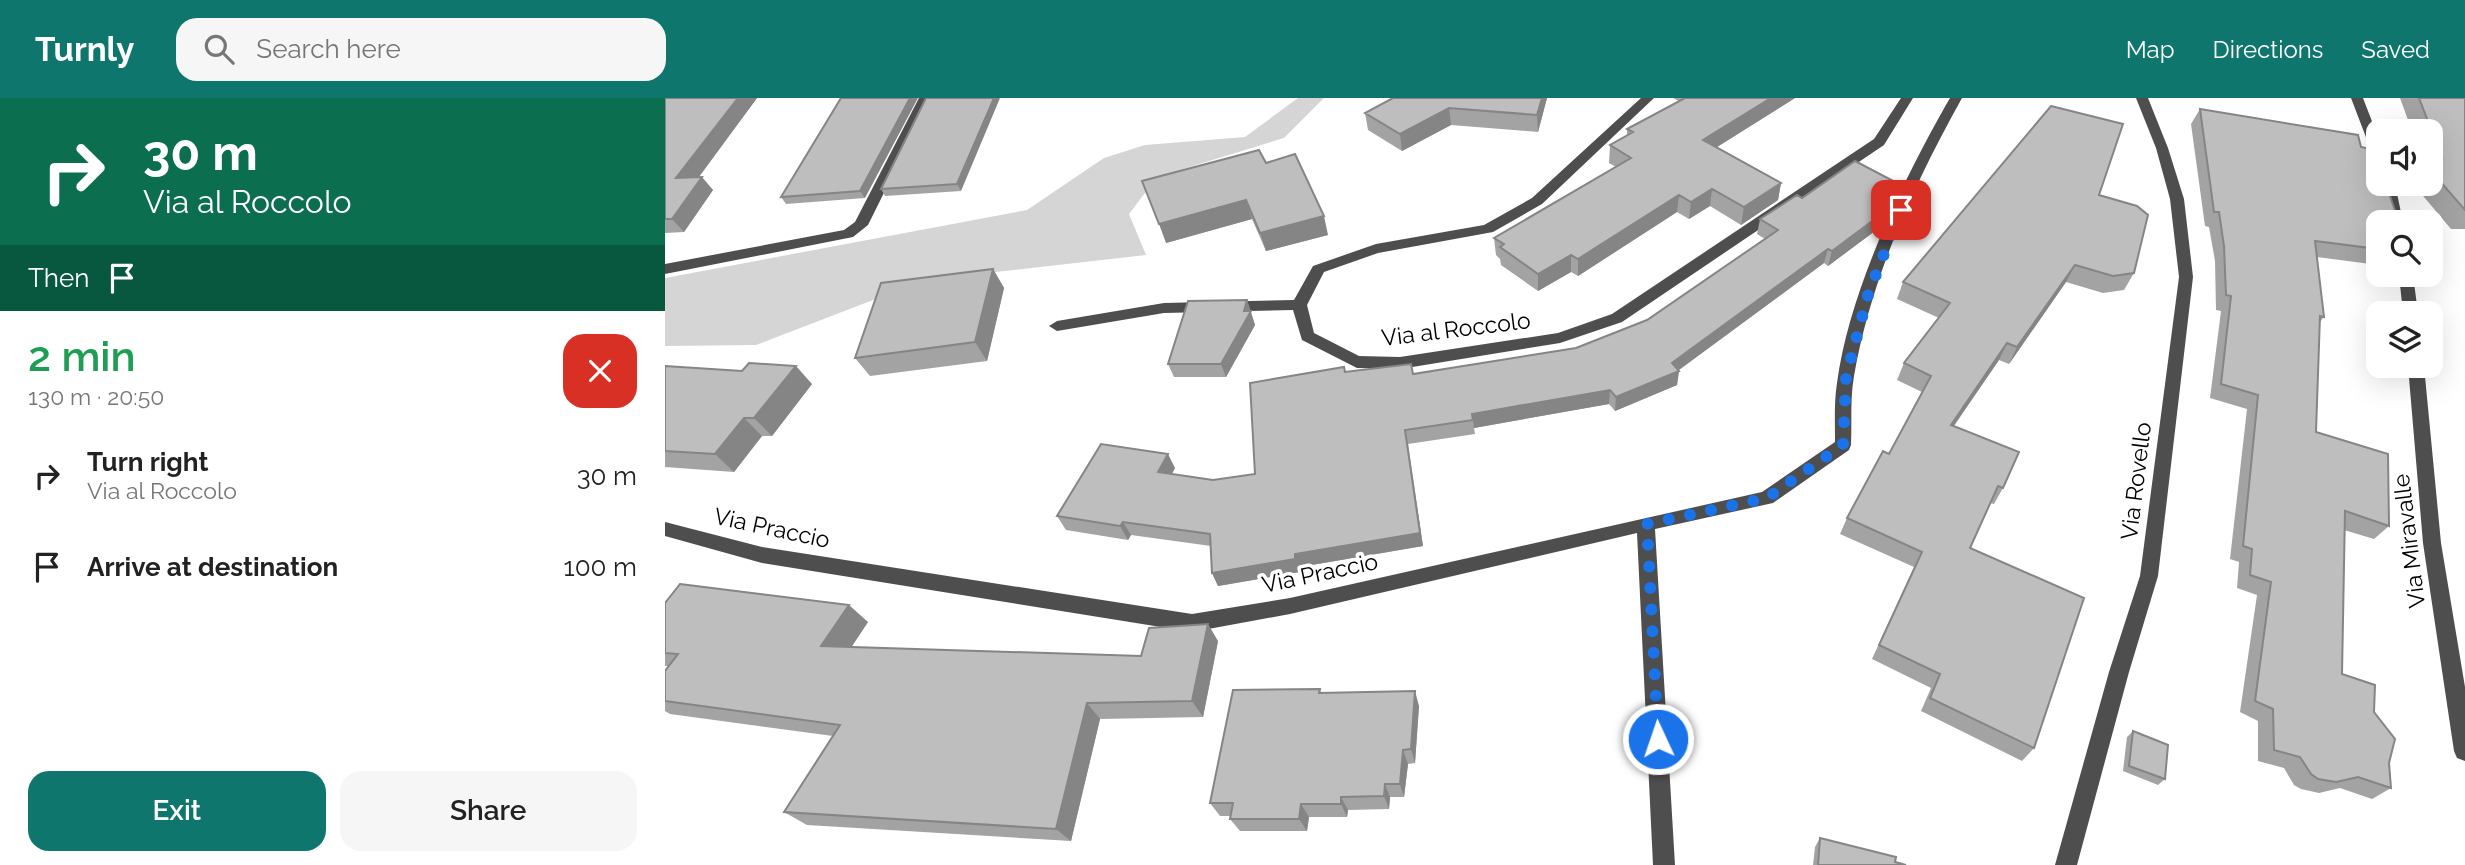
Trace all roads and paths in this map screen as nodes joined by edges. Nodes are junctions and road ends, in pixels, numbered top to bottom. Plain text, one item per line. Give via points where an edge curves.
1 (925, 98) edge
2 (1648, 98) edge
3 (1907, 98) edge
4 (1956, 98) edge
5 (2142, 98) edge
6 (2357, 98) edge
7 (2366, 122) edge
8 (665, 269) edge
9 (1299, 304) junction
10 (1057, 326) dead end
11 (2417, 378) edge
12 (1647, 524) junction
13 (665, 529) edge
14 (2465, 751) edge
15 (1664, 865) edge
16 (2066, 865) edge

1 - 8 street via 860,225 848,234
2 - 9 street via 1537,201 1488,229 1376,249 1318,269
3 - 9 street, Via al Roccolo via 1879,142 1616,318 1560,338 1400,363 1357,362 1307,336
4 - 12 street via 1910,188 1868,295 1846,377 1843,445 1767,498
5 - 16 street, Via Rovello via 2177,199 2186,276 2149,576
6 - 7 street
9 - 10 street via 1164,308
11 - 14 street, Via Miravalle via 2431,543
12 - 13 street, Via Praccio via 1290,607 1192,623 762,555
12 - 15 street

